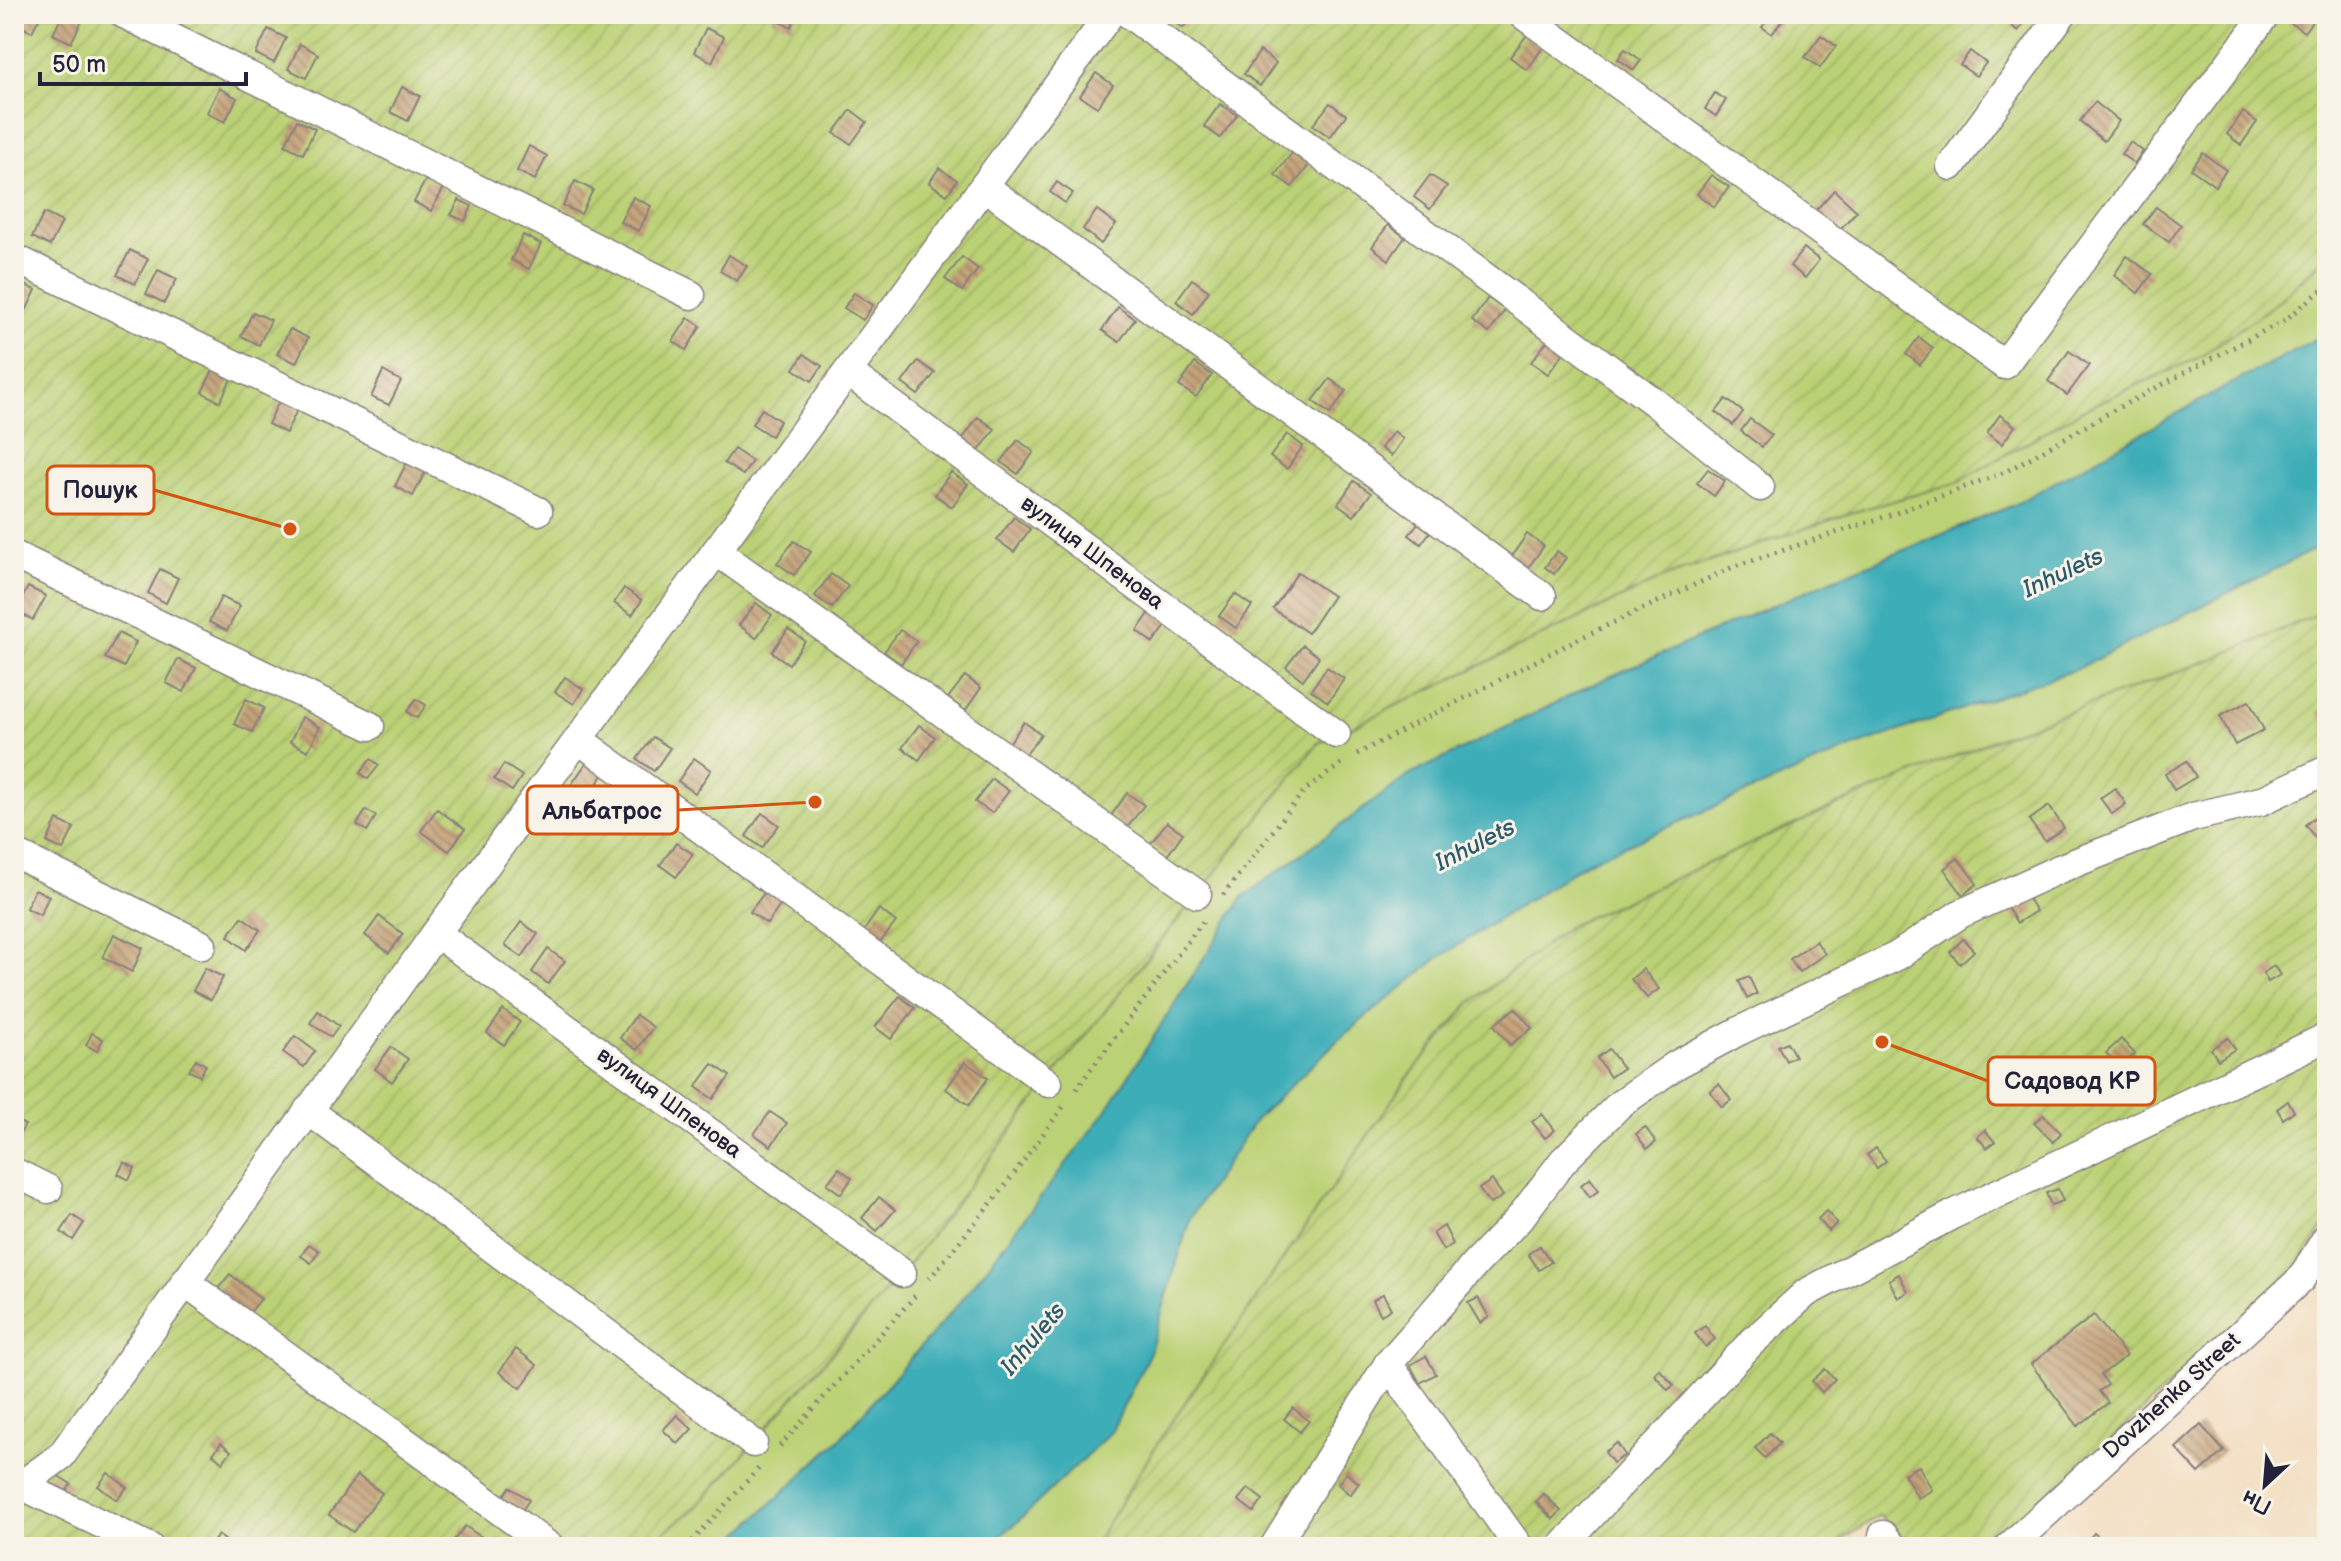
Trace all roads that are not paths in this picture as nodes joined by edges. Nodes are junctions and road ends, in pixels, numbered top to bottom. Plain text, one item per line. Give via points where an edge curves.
1 (124, 14) edge
2 (1110, 14) edge
3 (1129, 14) edge
4 (1522, 14) edge
5 (2062, 14) edge
6 (2266, 14) edge
7 (1951, 166) dead end
8 (984, 186) junction
9 (14, 258) edge
10 (691, 295) dead end
11 (848, 372) junction
12 (1760, 487) dead end
13 (538, 511) dead end
14 (716, 551) junction
15 (14, 555) edge
16 (1542, 596) dead end
17 (370, 726) dead end
18 (1336, 734) dead end
19 (578, 739) junction
20 (2327, 770) edge
21 (14, 853) edge
22 (1209, 902) road end
23 (436, 933) junction
24 (202, 945) dead end
25 (2327, 1037) edge
26 (1048, 1083) dead end
27 (308, 1110) junction
28 (14, 1172) edge
29 (48, 1189) dead end
30 (2327, 1237) edge
31 (185, 1282) junction
32 (914, 1285) road end
33 (1388, 1364) junction
34 (761, 1455) road end
35 (18, 1486) edge
36 (149, 1547) edge
37 (550, 1547) edge
38 (1274, 1547) edge
39 (1519, 1547) edge
40 (1562, 1547) edge
41 (2009, 1547) edge

1 - 10 street
2 - 8 street
3 - 12 street via 1654,402
4 - 6 street via 2004,365
5 - 7 street
8 - 11 street
8 - 16 street
9 - 13 street
11 - 14 street
11 - 18 street, вулиця Шпенова
14 - 19 street
14 - 22 street
15 - 17 street
19 - 23 street
19 - 26 street
20 - 33 street via 2261,801 2193,817 2059,869 1960,914 1897,956 1676,1065 1620,1104 1563,1161 1519,1219
21 - 24 street
23 - 27 street
23 - 32 street, вулиця Шпенова
25 - 40 street via 1952,1215 1806,1293 1750,1344
27 - 31 street
27 - 34 street
28 - 29 street
30 - 41 street, Dovzhenka Street via 2301,1279
31 - 35 street via 61,1456
31 - 37 street
33 - 38 street
33 - 39 street
35 - 36 street

